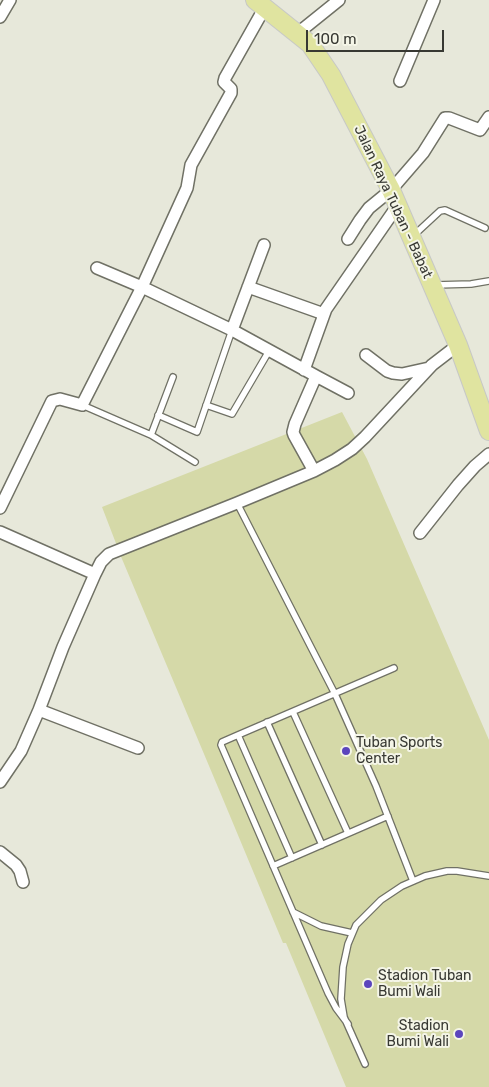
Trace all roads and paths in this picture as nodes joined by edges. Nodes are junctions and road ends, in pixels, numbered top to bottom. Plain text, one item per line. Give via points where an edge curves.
1 (10, 0) edge
2 (339, 0) edge
3 (434, 0) edge
4 (260, 3) edge
5 (0, 17) edge
6 (298, 33) junction
7 (400, 81) dead end
8 (489, 117) edge
9 (394, 198) junction
10 (485, 228) dead end
11 (411, 237) junction
12 (348, 239) dead end
13 (264, 245) dead end
14 (97, 268) dead end
15 (489, 281) edge
16 (433, 285) junction
17 (142, 287) junction
18 (248, 287) junction
19 (324, 314) junction
20 (232, 330) junction
21 (458, 345) junction
22 (269, 351) junction
23 (366, 355) dead end
24 (429, 368) junction
25 (304, 370) junction
26 (316, 376) junction
27 (173, 377) dead end
28 (348, 393) dead end
29 (82, 405) junction
30 (206, 405) junction
31 (158, 415) junction
32 (489, 431) edge
33 (151, 435) junction
34 (489, 454) edge
35 (195, 462) dead end
36 (314, 471) junction
37 (237, 503) junction
38 (0, 508) edge
39 (0, 532) edge
40 (420, 533) dead end
41 (95, 574) junction
42 (394, 668) dead end
43 (335, 694) junction
44 (39, 710) junction
45 (292, 712) junction
46 (267, 722) junction
47 (238, 735) junction
48 (138, 748) dead end
49 (0, 782) edge
50 (388, 816) junction
51 (348, 833) junction
52 (322, 845) junction
53 (0, 852) edge
54 (292, 858) junction
55 (273, 866) junction
56 (489, 876) edge
57 (413, 881) junction
58 (24, 882) dead end
59 (293, 912) junction
60 (352, 933) junction
61 (348, 1024) junction
62 (365, 1064) dead end

1 - 5 street
2 - 6 street
3 - 7 street
4 - 6 highway, Jalan Raya Tuban - Babat
4 - 17 street via 225,78 231,94 191,165 187,188
6 - 9 highway, Jalan Raya Tuban - Babat via 331,74
8 - 9 street via 480,130 446,118
9 - 11 highway, Jalan Raya Tuban - Babat
9 - 12 street via 369,208
9 - 19 street
10 - 11 lane via 445,210
11 - 16 highway, Jalan Raya Tuban - Babat
13 - 18 street
14 - 17 street
15 - 16 lane
16 - 21 highway, Jalan Raya Tuban - Babat
17 - 20 street
17 - 29 street
18 - 19 street
18 - 20 street
19 - 25 street
20 - 22 street
20 - 30 lane
21 - 24 street
21 - 32 highway, Jalan Raya Tuban - Babat
22 - 25 street
22 - 30 lane via 234,413
23 - 24 street via 393,373
24 - 36 street via 352,449
25 - 26 street
26 - 28 street
26 - 36 street via 293,432
27 - 31 lane
29 - 33 lane
29 - 38 street via 60,398 52,401
30 - 31 lane via 197,432
31 - 33 lane
33 - 35 lane
34 - 40 street via 458,485
36 - 37 street
37 - 41 street via 108,554
37 - 43 lane
39 - 41 street
41 - 44 street
42 - 43 lane
43 - 45 lane
43 - 50 lane
44 - 48 street
44 - 49 street via 22,751
45 - 46 lane
45 - 51 lane
46 - 47 lane
46 - 52 lane
47 - 54 lane
47 - 55 lane via 222,742 221,747
50 - 51 lane
50 - 57 lane
51 - 52 lane
52 - 54 lane
53 - 58 street via 16,865
54 - 55 lane
55 - 59 lane
56 - 57 lane via 447,872
57 - 60 lane via 372,908
59 - 60 lane via 322,926
59 - 61 lane via 330,998
60 - 61 lane via 341,977 342,1006
61 - 62 lane

